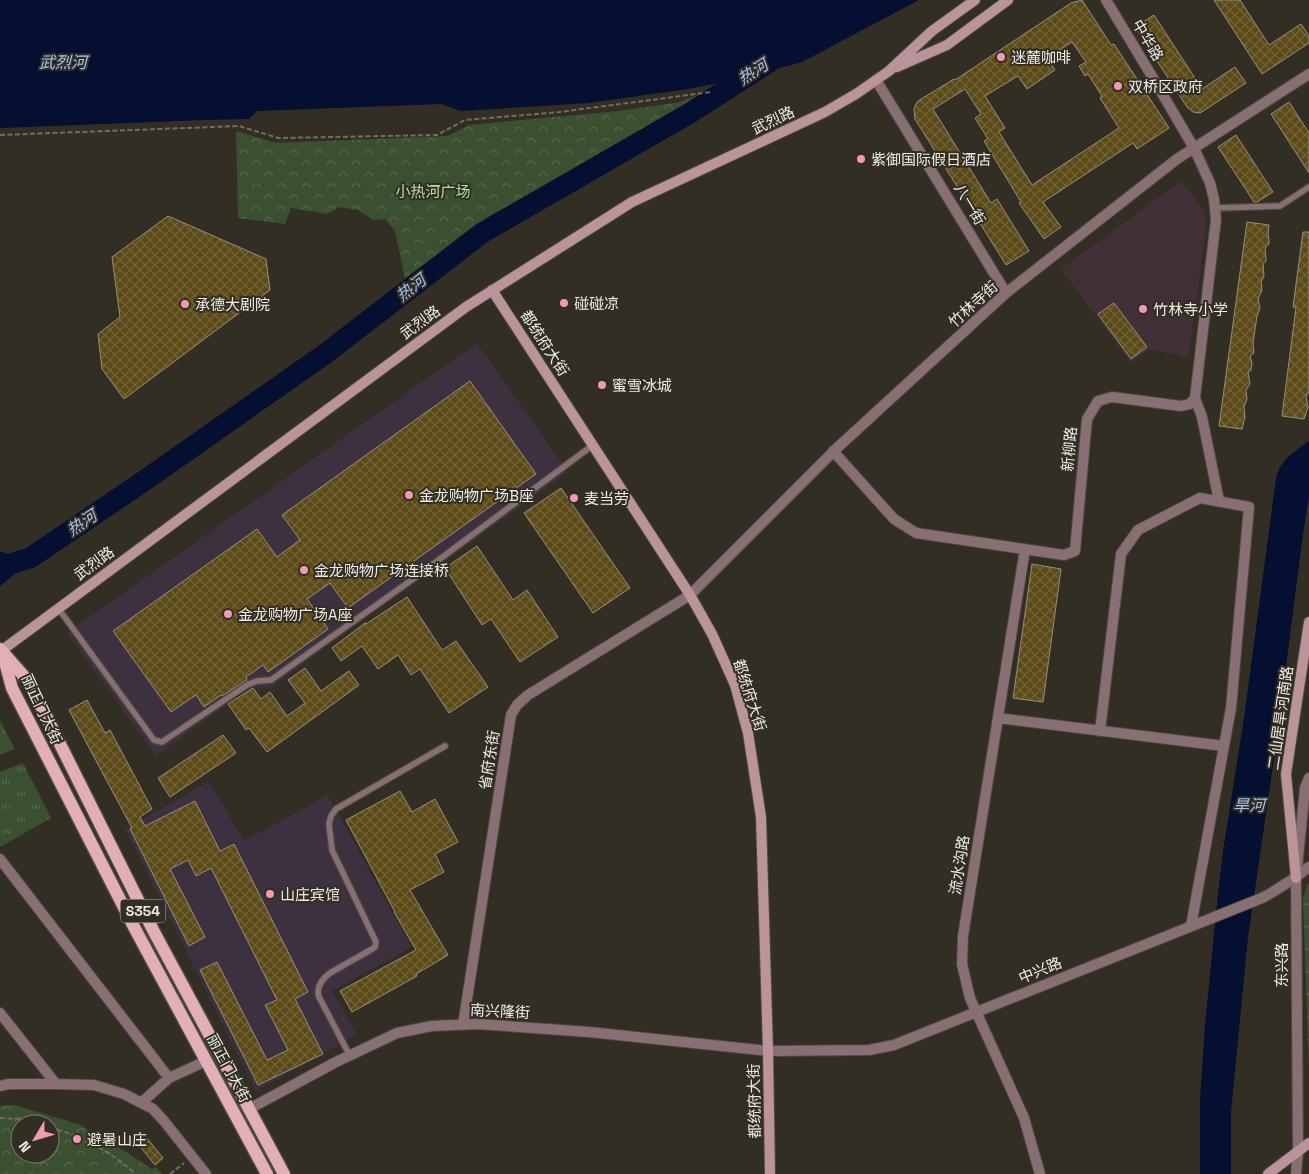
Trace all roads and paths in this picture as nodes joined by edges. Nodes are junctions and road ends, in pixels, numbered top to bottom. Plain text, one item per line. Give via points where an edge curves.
1 (975, 0) edge
2 (1008, 0) edge
3 (1106, 0) edge
4 (889, 71) junction
5 (1309, 74) edge
6 (876, 80) junction
7 (711, 92) dead end
8 (0, 134) edge
9 (1194, 148) junction
10 (1309, 188) edge
11 (1215, 208) junction
12 (492, 290) junction
13 (1006, 293) junction
14 (1195, 398) junction
15 (593, 445) junction
16 (833, 451) junction
17 (1219, 502) junction
18 (1025, 549) junction
19 (690, 595) junction
20 (58, 608) junction
21 (1309, 622) edge
22 (0, 650) edge
23 (998, 718) junction
24 (1100, 731) junction
25 (445, 746) dead end
26 (1224, 746) junction
27 (1309, 778) edge
28 (0, 860) edge
29 (1309, 867) edge
30 (1296, 878) junction
31 (1191, 926) junction
32 (976, 1011) junction
33 (0, 1013) edge
34 (462, 1025) junction
35 (768, 1051) junction
36 (350, 1056) junction
37 (206, 1060) junction
38 (169, 1078) junction
39 (56, 1084) junction
40 (0, 1086) edge
41 (141, 1103) junction
42 (249, 1110) junction
43 (60, 1130) edge
44 (1309, 1143) edge
45 (1298, 1152) junction
46 (192, 1156) junction
47 (135, 1174) edge
48 (170, 1174) edge
49 (206, 1174) edge
50 (267, 1174) edge
51 (284, 1174) edge
52 (770, 1174) edge
53 (1040, 1174) edge
54 (1268, 1174) edge
55 (1296, 1174) edge

1 - 4 main road, 武烈路 via 932,31
2 - 4 main road, 武烈路 via 947,45
3 - 9 street, 中华路
4 - 6 main road, 武烈路
5 - 9 street, 竹林寺街
6 - 12 main road, 武烈路 via 825,112 632,202
6 - 13 street, 八一街
7 - 8 path via 560,112 465,120 437,135 278,138 239,126
9 - 11 street via 1210,183
9 - 13 street, 竹林寺街
10 - 11 lane via 1280,206
11 - 14 street
12 - 15 main road, 都统府大街
12 - 20 main road, 武烈路
13 - 16 street, 竹林寺街
14 - 17 street
14 - 18 street, 新柳路 via 1190,404 1181,406 1112,397 1098,401 1087,418 1075,551 1064,556
15 - 19 main road, 都统府大街
15 - 20 lane via 271,680 247,685 162,742 154,740
16 - 18 street, 新柳路 via 894,519 916,533
16 - 19 street, 竹林寺街
17 - 24 street via 1200,498 1138,530 1121,554
17 - 26 street via 1249,507 1231,708
18 - 23 street, 流水沟路
19 - 34 street, 省府东街 via 528,695 511,715
19 - 35 main road, 都统府大街 via 735,685 748,733 761,817
20 - 22 main road, 武烈路
21 - 30 main road, 二仙居旱河南路 via 1286,774
22 - 37 main road, 丽正门大街 / S354 via 12,688
22 - 42 main road, 丽正门大街 / S354 via 29,682 153,930
23 - 24 street
23 - 32 street, 流水沟路 via 963,936 962,964
24 - 26 street
25 - 36 lane via 331,816 332,850 376,942 375,947 324,977 317,991
26 - 31 street
27 - 30 street, 东兴路 via 1305,788
28 - 38 street
29 - 30 street, 中兴路
30 - 31 street, 中兴路 via 1262,898
30 - 45 street, 东兴路
31 - 32 street, 中兴路
32 - 35 street, 中兴路 via 894,1045 869,1050
32 - 53 street, 流水沟路 via 1024,1118
33 - 39 street
34 - 35 street, 南兴隆街 via 589,1032
34 - 36 street, 南兴隆街 via 432,1026 397,1033
35 - 52 main road, 都统府大街
36 - 42 street, 南兴隆街
37 - 38 street
37 - 50 main road, 丽正门大街 / S354
38 - 41 street
39 - 40 street
39 - 41 street via 94,1085
41 - 46 street via 153,1109
42 - 51 main road, 丽正门大街 / S354
43 - 47 path via 85,1140 126,1164
44 - 45 main road
45 - 54 main road
45 - 55 street, 东兴路
46 - 48 path
46 - 49 street

